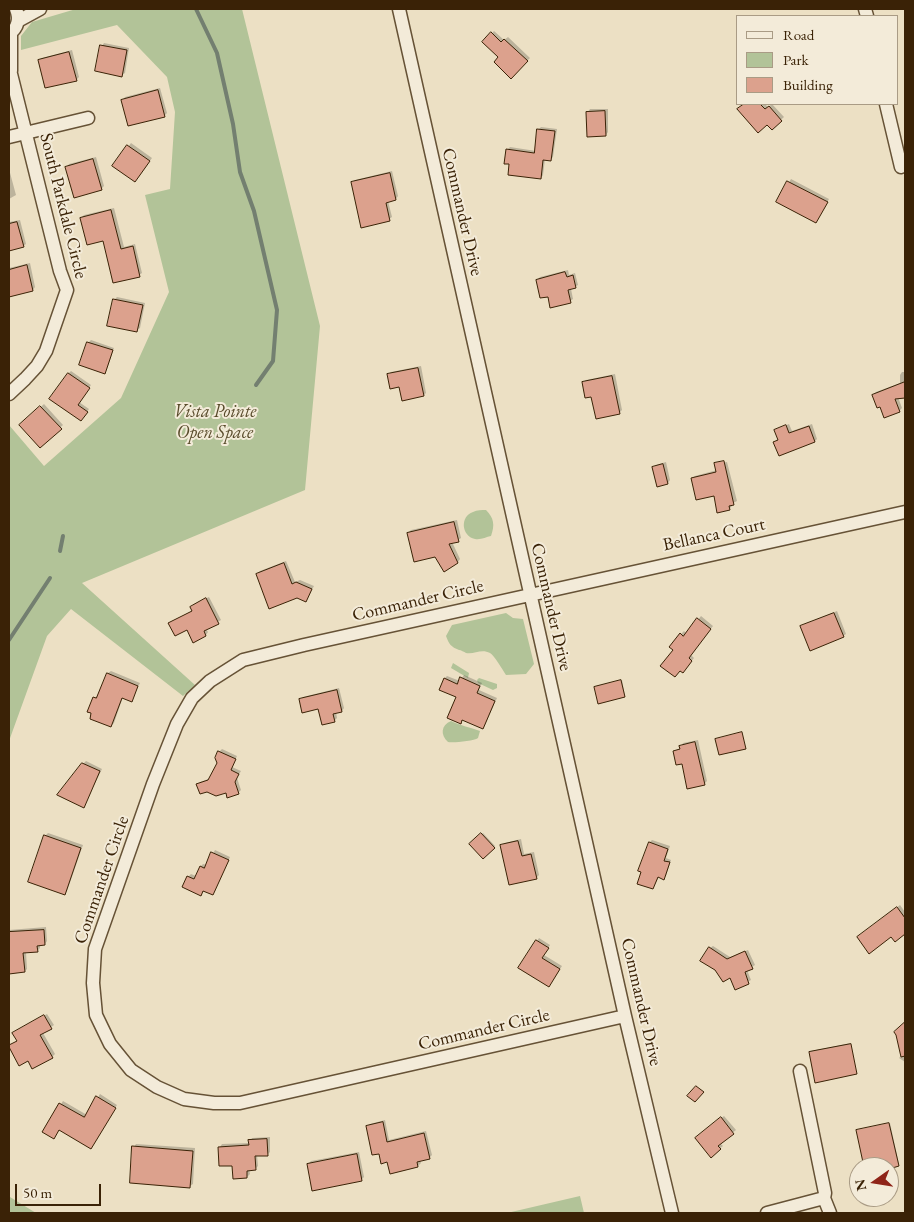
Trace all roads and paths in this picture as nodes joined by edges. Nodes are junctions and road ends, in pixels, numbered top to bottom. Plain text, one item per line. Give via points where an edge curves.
1 (40, 9) edge
2 (398, 9) edge
3 (17, 15) edge
4 (10, 33) edge
5 (10, 68) edge
6 (886, 105) edge
7 (88, 118) dead end
8 (26, 133) junction
9 (9, 137) edge
10 (901, 168) dead end
11 (9, 394) edge
12 (905, 512) edge
13 (530, 594) junction
14 (626, 1016) junction
15 (800, 1071) dead end
16 (824, 1198) junction
17 (672, 1213) edge
18 (767, 1213) edge
19 (830, 1213) edge

1 - 3 street
2 - 13 street, Commander Drive
3 - 4 street
4 - 5 street, South Parkdale Circle
5 - 8 street, South Parkdale Circle
6 - 10 street
7 - 8 street
8 - 9 street
8 - 11 street, South Parkdale Circle via 67,290 46,350 37,366
12 - 13 street, Bellanca Court
13 - 14 street, Commander Drive
13 - 14 street, Commander Circle via 242,660 210,681 192,698 153,784 95,949 93,983 96,1015 110,1044 132,1070 157,1087 184,1099 214,1103 246,1101
14 - 17 street, Commander Drive
15 - 16 street
16 - 18 street
16 - 19 street

